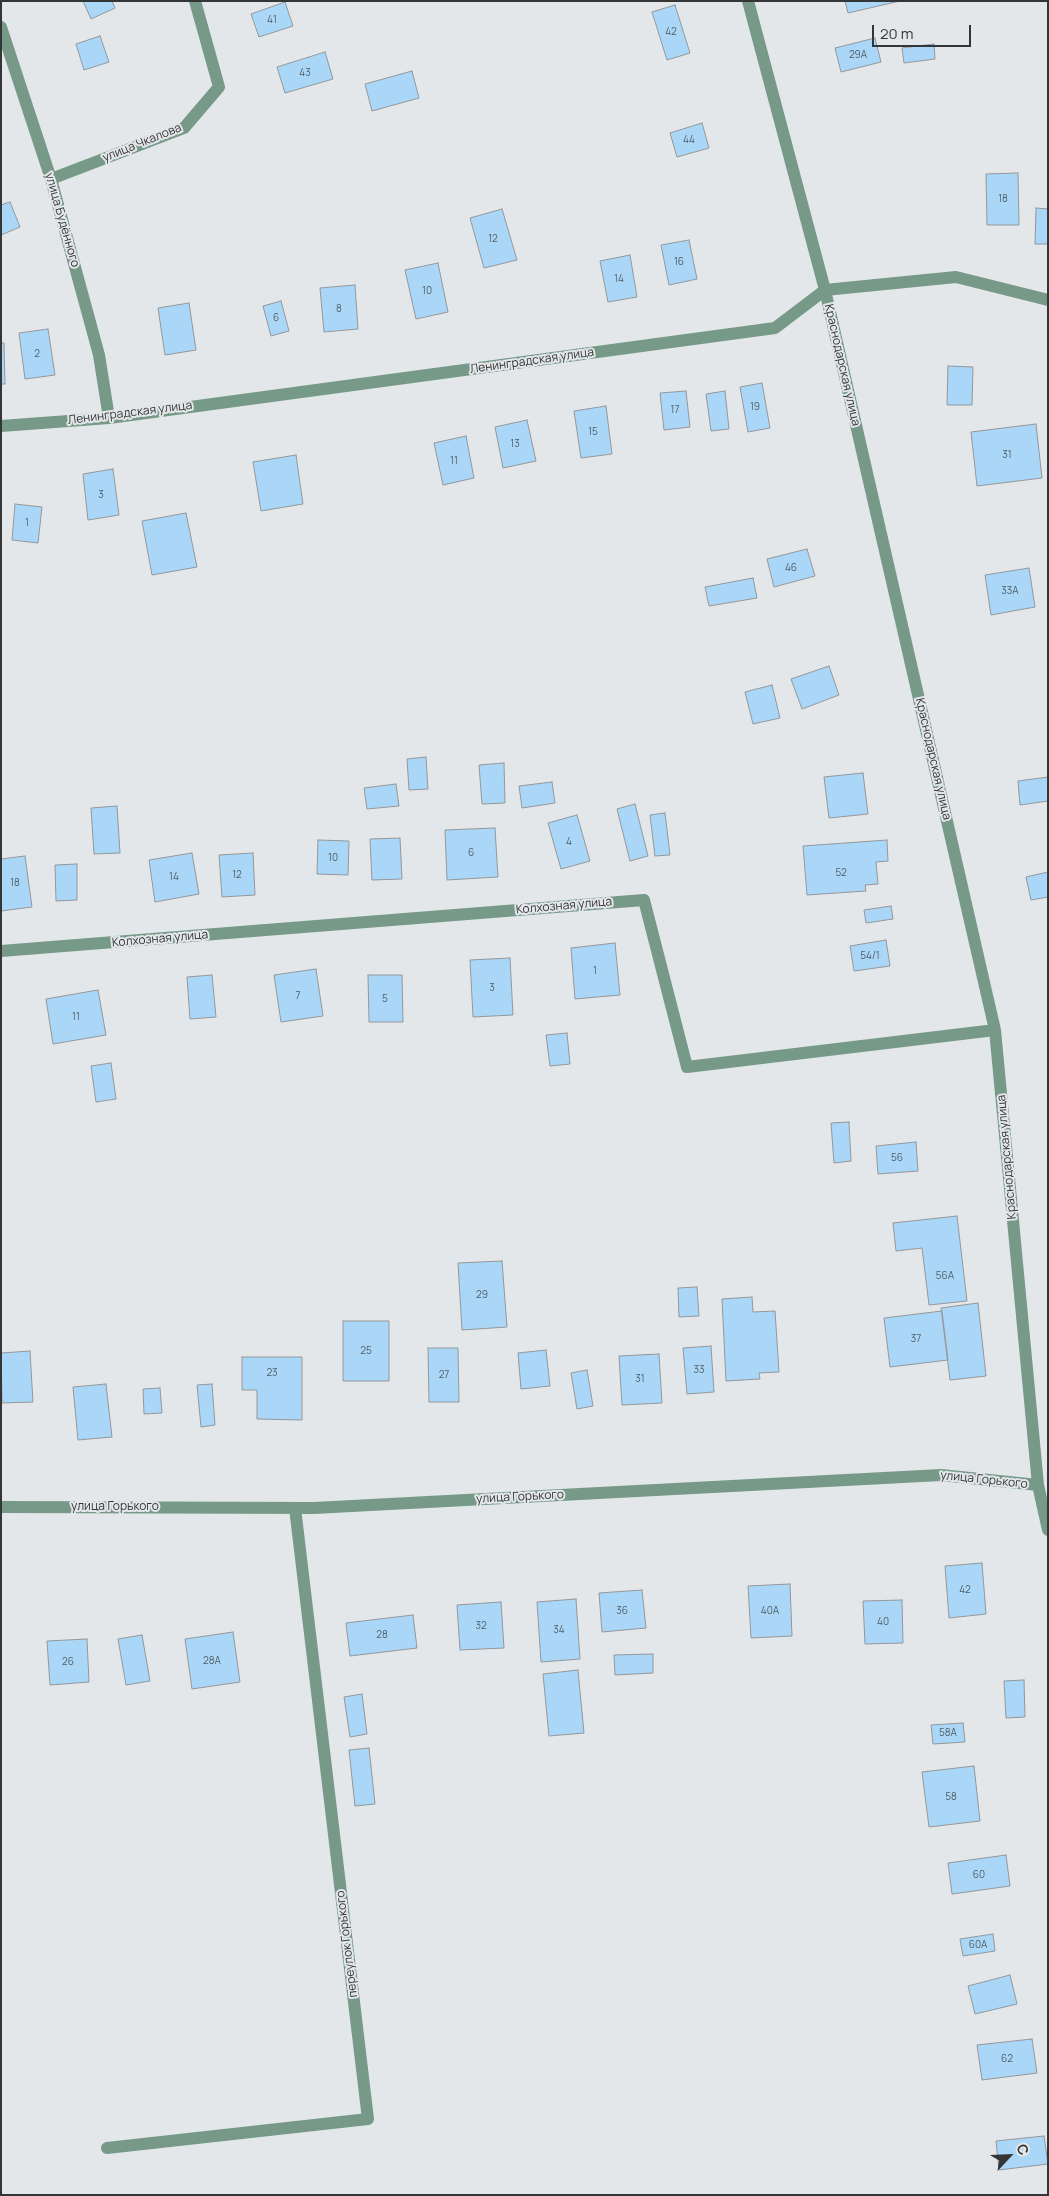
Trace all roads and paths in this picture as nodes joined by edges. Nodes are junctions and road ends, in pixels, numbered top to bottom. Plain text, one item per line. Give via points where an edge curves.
1 (196, 1) edge
2 (748, 1) edge
3 (1, 27) edge
4 (51, 179) junction
5 (826, 290) junction
6 (1048, 300) edge
7 (109, 418) junction
8 (1, 426) edge
9 (1, 951) edge
10 (995, 1030) junction
11 (1038, 1485) junction
12 (1, 1507) edge
13 (295, 1508) junction
14 (1048, 1530) edge
15 (107, 2148) dead end

1 - 4 street, улица Чкалова via 219,87 184,128
2 - 5 street, Краснодарская улица
3 - 4 street, улица Будённого
4 - 7 street, улица Будённого via 99,355
5 - 6 street via 956,277
5 - 7 street, Ленинградская улица via 775,328
5 - 10 street, Краснодарская улица
7 - 8 street, Ленинградская улица
9 - 10 street, Колхозная улица via 644,900 687,1068
10 - 11 street, Краснодарская улица
11 - 13 street, улица Горького via 940,1475
11 - 14 street, Краснодарская улица
12 - 13 street, улица Горького
13 - 15 street, переулок Горького via 368,2119

